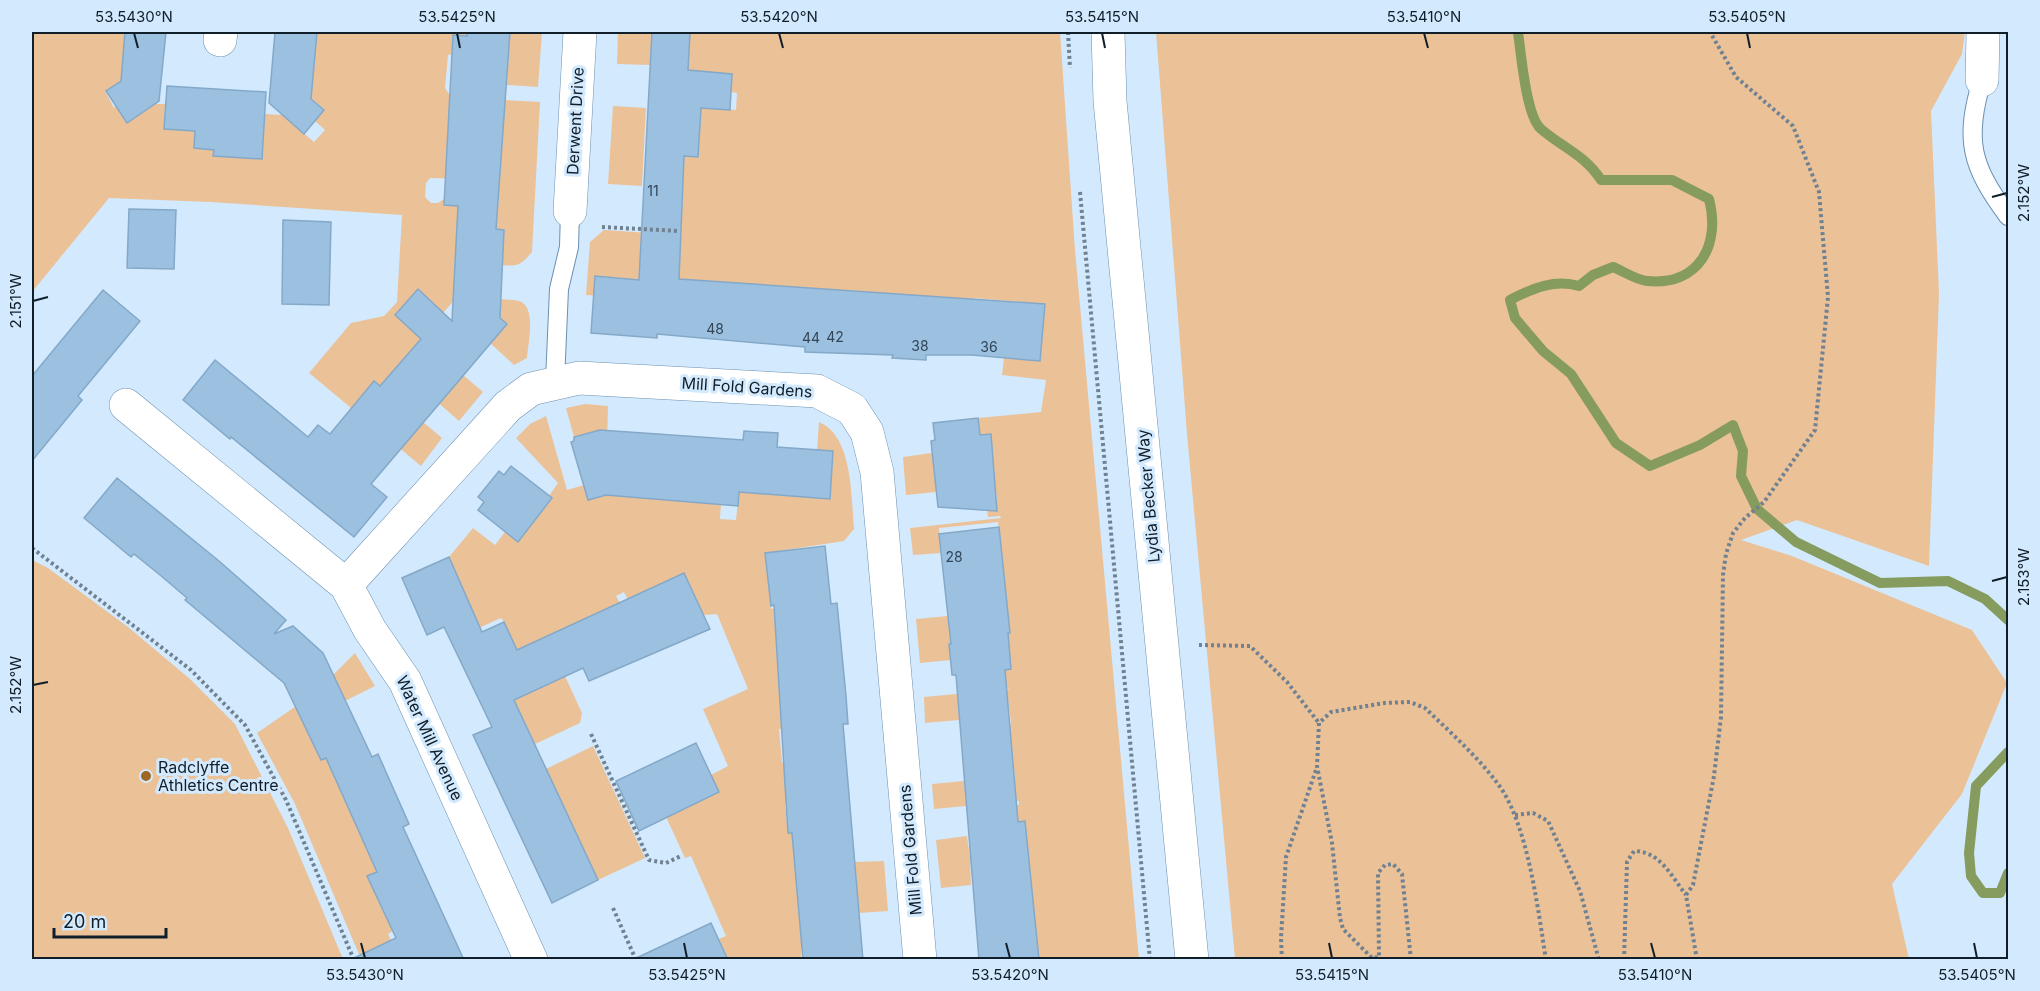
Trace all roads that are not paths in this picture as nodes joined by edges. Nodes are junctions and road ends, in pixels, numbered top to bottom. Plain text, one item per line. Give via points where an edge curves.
1 (580, 32) edge
2 (1108, 32) edge
3 (1983, 32) edge
4 (1982, 80) joint
5 (2008, 216) edge
6 (570, 218) joint
7 (555, 381) junction
8 (126, 405) dead end
9 (346, 585) junction
10 (531, 960) edge
11 (920, 960) edge
12 (1192, 960) edge

1 - 6 street, Derwent Drive
2 - 12 street, Lydia Becker Way via 1110,101
3 - 4 street
4 - 5 lane via 1973,112 1972,149
6 - 7 lane via 569,247 559,288
7 - 9 street, Mill Fold Gardens via 531,389 511,403
7 - 11 street, Mill Fold Gardens via 579,378 818,391 852,409 867,432 877,472
8 - 9 street, Water Mill Avenue
9 - 10 street, Water Mill Avenue via 370,630 405,681

